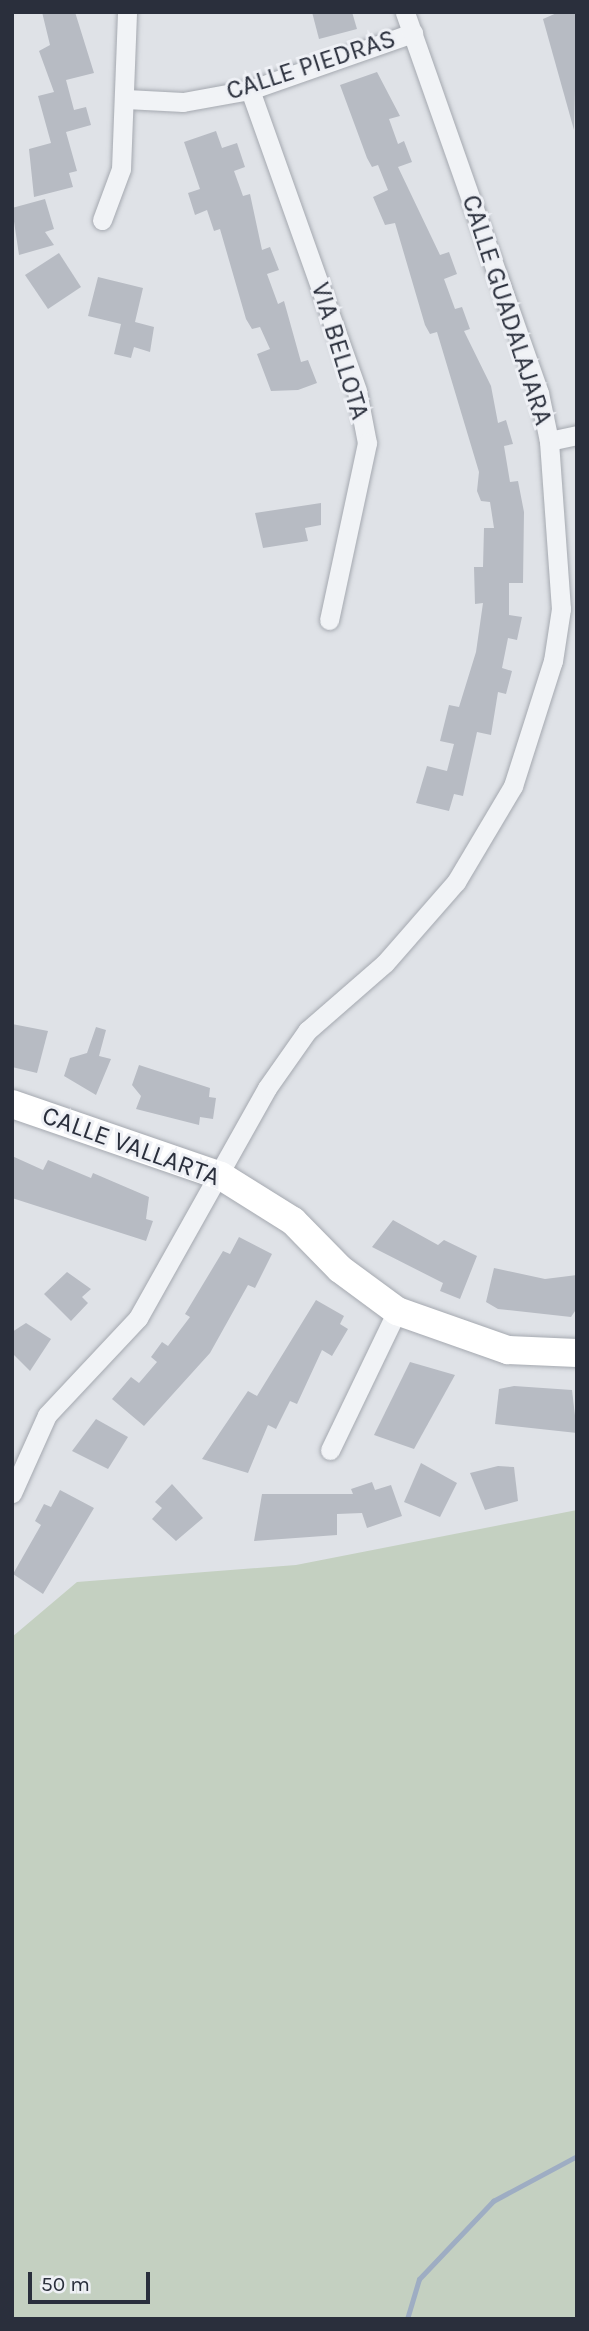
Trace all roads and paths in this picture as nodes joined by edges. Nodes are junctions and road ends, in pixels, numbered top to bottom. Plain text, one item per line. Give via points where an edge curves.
1 (127, 12) edge
2 (405, 12) edge
3 (413, 33) junction
4 (250, 90) junction
5 (126, 99) junction
6 (102, 220) dead end
7 (577, 435) edge
8 (549, 441) junction
9 (329, 621) dead end
10 (12, 1104) edge
11 (221, 1176) junction
12 (397, 1311) junction
13 (577, 1353) edge
14 (330, 1450) dead end
15 (12, 1493) edge

1 - 5 street
2 - 3 street, CALLE GUADALAJARA
3 - 4 street, CALLE PIEDRAS
3 - 8 street, CALLE GUADALAJARA via 538,393
4 - 5 street, CALLE PIEDRAS via 183,102
4 - 9 street, VIA BELLOTA via 357,391 367,443
5 - 6 street via 121,169
7 - 8 street
8 - 11 street, CALLE GUADALAJARA via 561,609 539,715 513,786 456,882 385,963 307,1031
10 - 11 street, CALLE VALLARTA
11 - 12 street, CALLE VALLARTA via 293,1221 340,1269
11 - 15 street, CALLE GUADALAJARA via 138,1318 47,1415
12 - 13 street, CALLE VALLARTA via 508,1350
12 - 14 street

